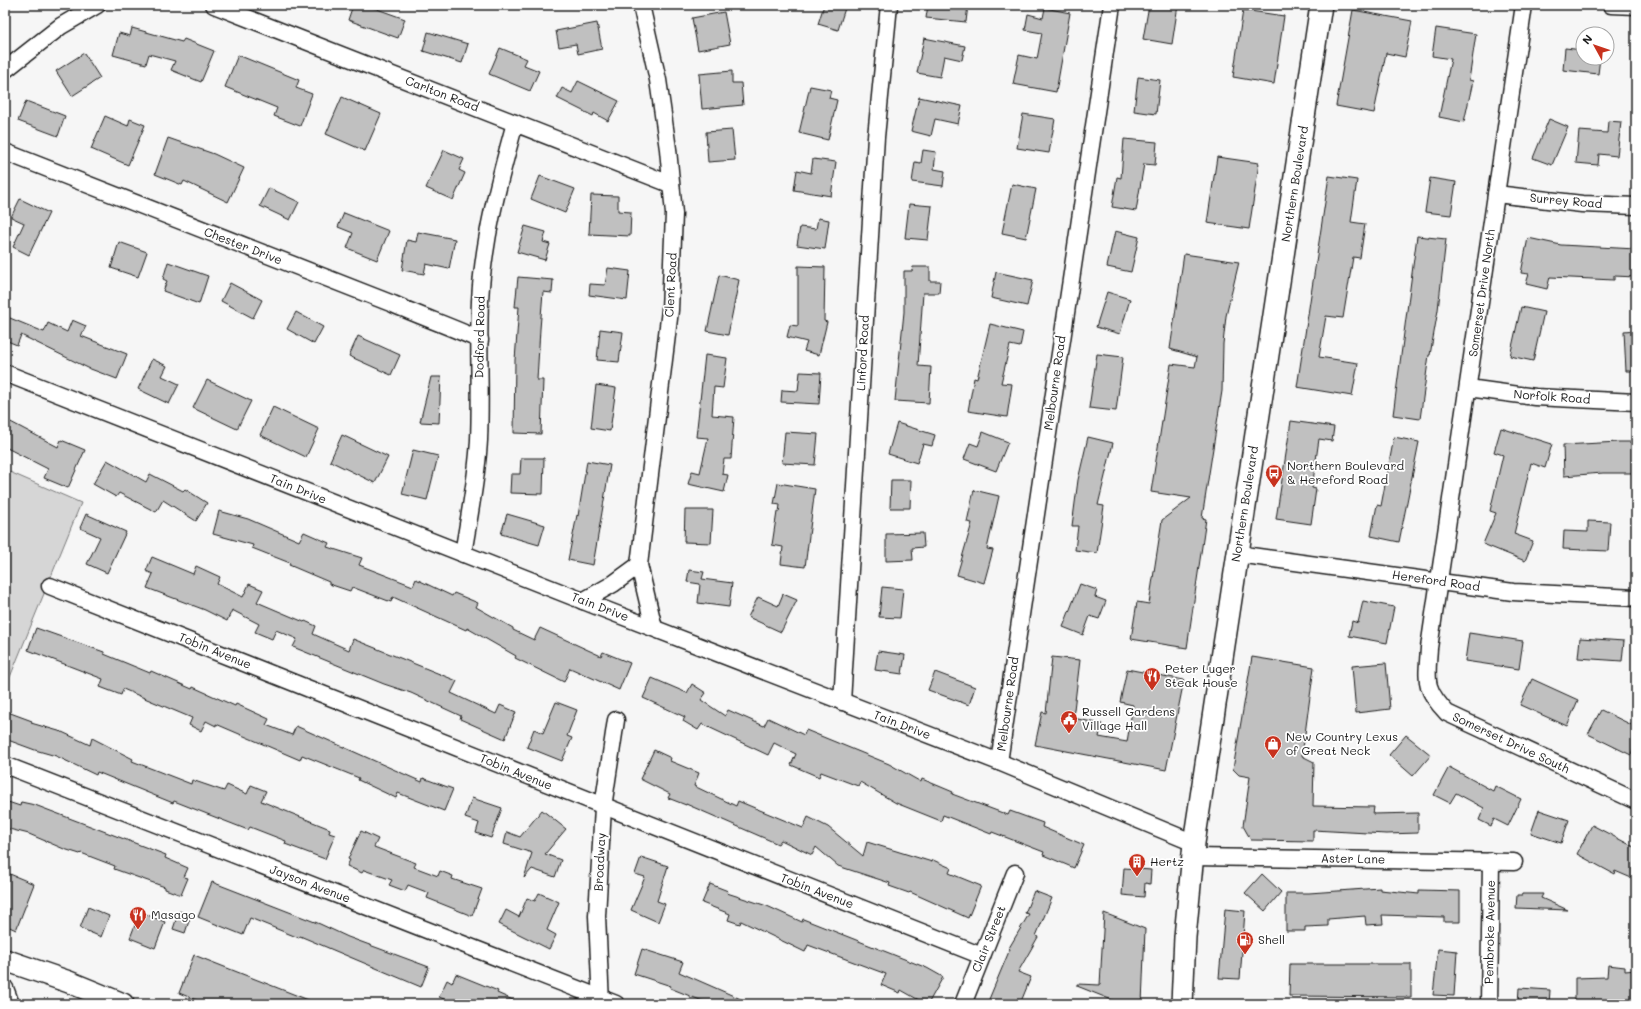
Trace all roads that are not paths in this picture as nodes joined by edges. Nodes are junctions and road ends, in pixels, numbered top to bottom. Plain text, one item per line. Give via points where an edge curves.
1 (97, 5) edge
2 (214, 5) edge
3 (641, 5) edge
4 (889, 5) edge
5 (1112, 5) edge
6 (1320, 5) edge
7 (1524, 5) edge
8 (1610, 5) edge
9 (1636, 6) edge
10 (5, 70) edge
11 (515, 123) junction
12 (5, 152) edge
13 (670, 184) junction
14 (1496, 194) junction
15 (1636, 206) edge
16 (480, 340) junction
17 (5, 373) edge
18 (1468, 388) junction
19 (1636, 402) edge
20 (463, 554) junction
21 (1237, 554) junction
22 (639, 565) junction
23 (1439, 581) junction
24 (50, 586) dead end
25 (1636, 598) edge
26 (583, 601) junction
27 (654, 628) junction
28 (842, 702) junction
29 (616, 720) dead end
30 (999, 762) junction
31 (5, 765) edge
32 (1636, 801) edge
33 (603, 807) junction
34 (1193, 850) junction
35 (1491, 861) junction
36 (1514, 862) dead end
37 (1015, 873) dead end
38 (982, 956) junction
39 (5, 960) edge
40 (5, 988) edge
41 (600, 1001) edge
42 (11, 1004) edge
43 (123, 1004) edge
44 (616, 1004) edge
45 (963, 1004) edge
46 (1182, 1004) edge
47 (1489, 1004) edge

1 - 10 street via 60,26
2 - 11 street, Carlton Road
3 - 13 street, Clent Road via 658,80 668,149
4 - 28 street, Linford Road via 876,137
5 - 30 street, Melbourne Road
6 - 21 main road, Northern Boulevard via 1309,92
7 - 14 street, Somerset Drive North
8 - 9 street
11 - 13 street, Carlton Road
11 - 16 street, Dodford Road via 487,239 480,300
12 - 16 street, Chester Drive
13 - 22 street, Clent Road via 674,214 670,310
14 - 15 street, Surrey Road via 1582,204
14 - 18 street, Somerset Drive North
16 - 20 street, Dodford Road via 479,441
17 - 20 street, Tain Drive
18 - 19 street, Norfolk Road via 1535,397
18 - 23 street, Somerset Drive North
20 - 26 street, Tain Drive
21 - 23 street, Hereford Road
21 - 34 main road, Northern Boulevard
22 - 26 street
22 - 27 street, Clent Road
23 - 25 street, Hereford Road via 1513,592
23 - 32 street, Somerset Drive South via 1427,675 1433,699 1446,713 1471,726
24 - 33 street, Tobin Avenue
26 - 27 street, Tain Drive
27 - 28 street, Tain Drive
28 - 30 street, Tain Drive
29 - 33 street, Broadway
30 - 34 street, Tain Drive
31 - 41 street, Jayson Avenue
33 - 38 street, Tobin Avenue
33 - 41 street, Broadway via 597,916
34 - 35 street, Aster Lane
34 - 46 main road, Northern Boulevard
35 - 36 street, Aster Lane
35 - 47 street, Pembroke Avenue
37 - 38 street, Clair Street
38 - 45 street, Clair Street
39 - 43 main road
40 - 42 street
41 - 44 street, Jayson Avenue

